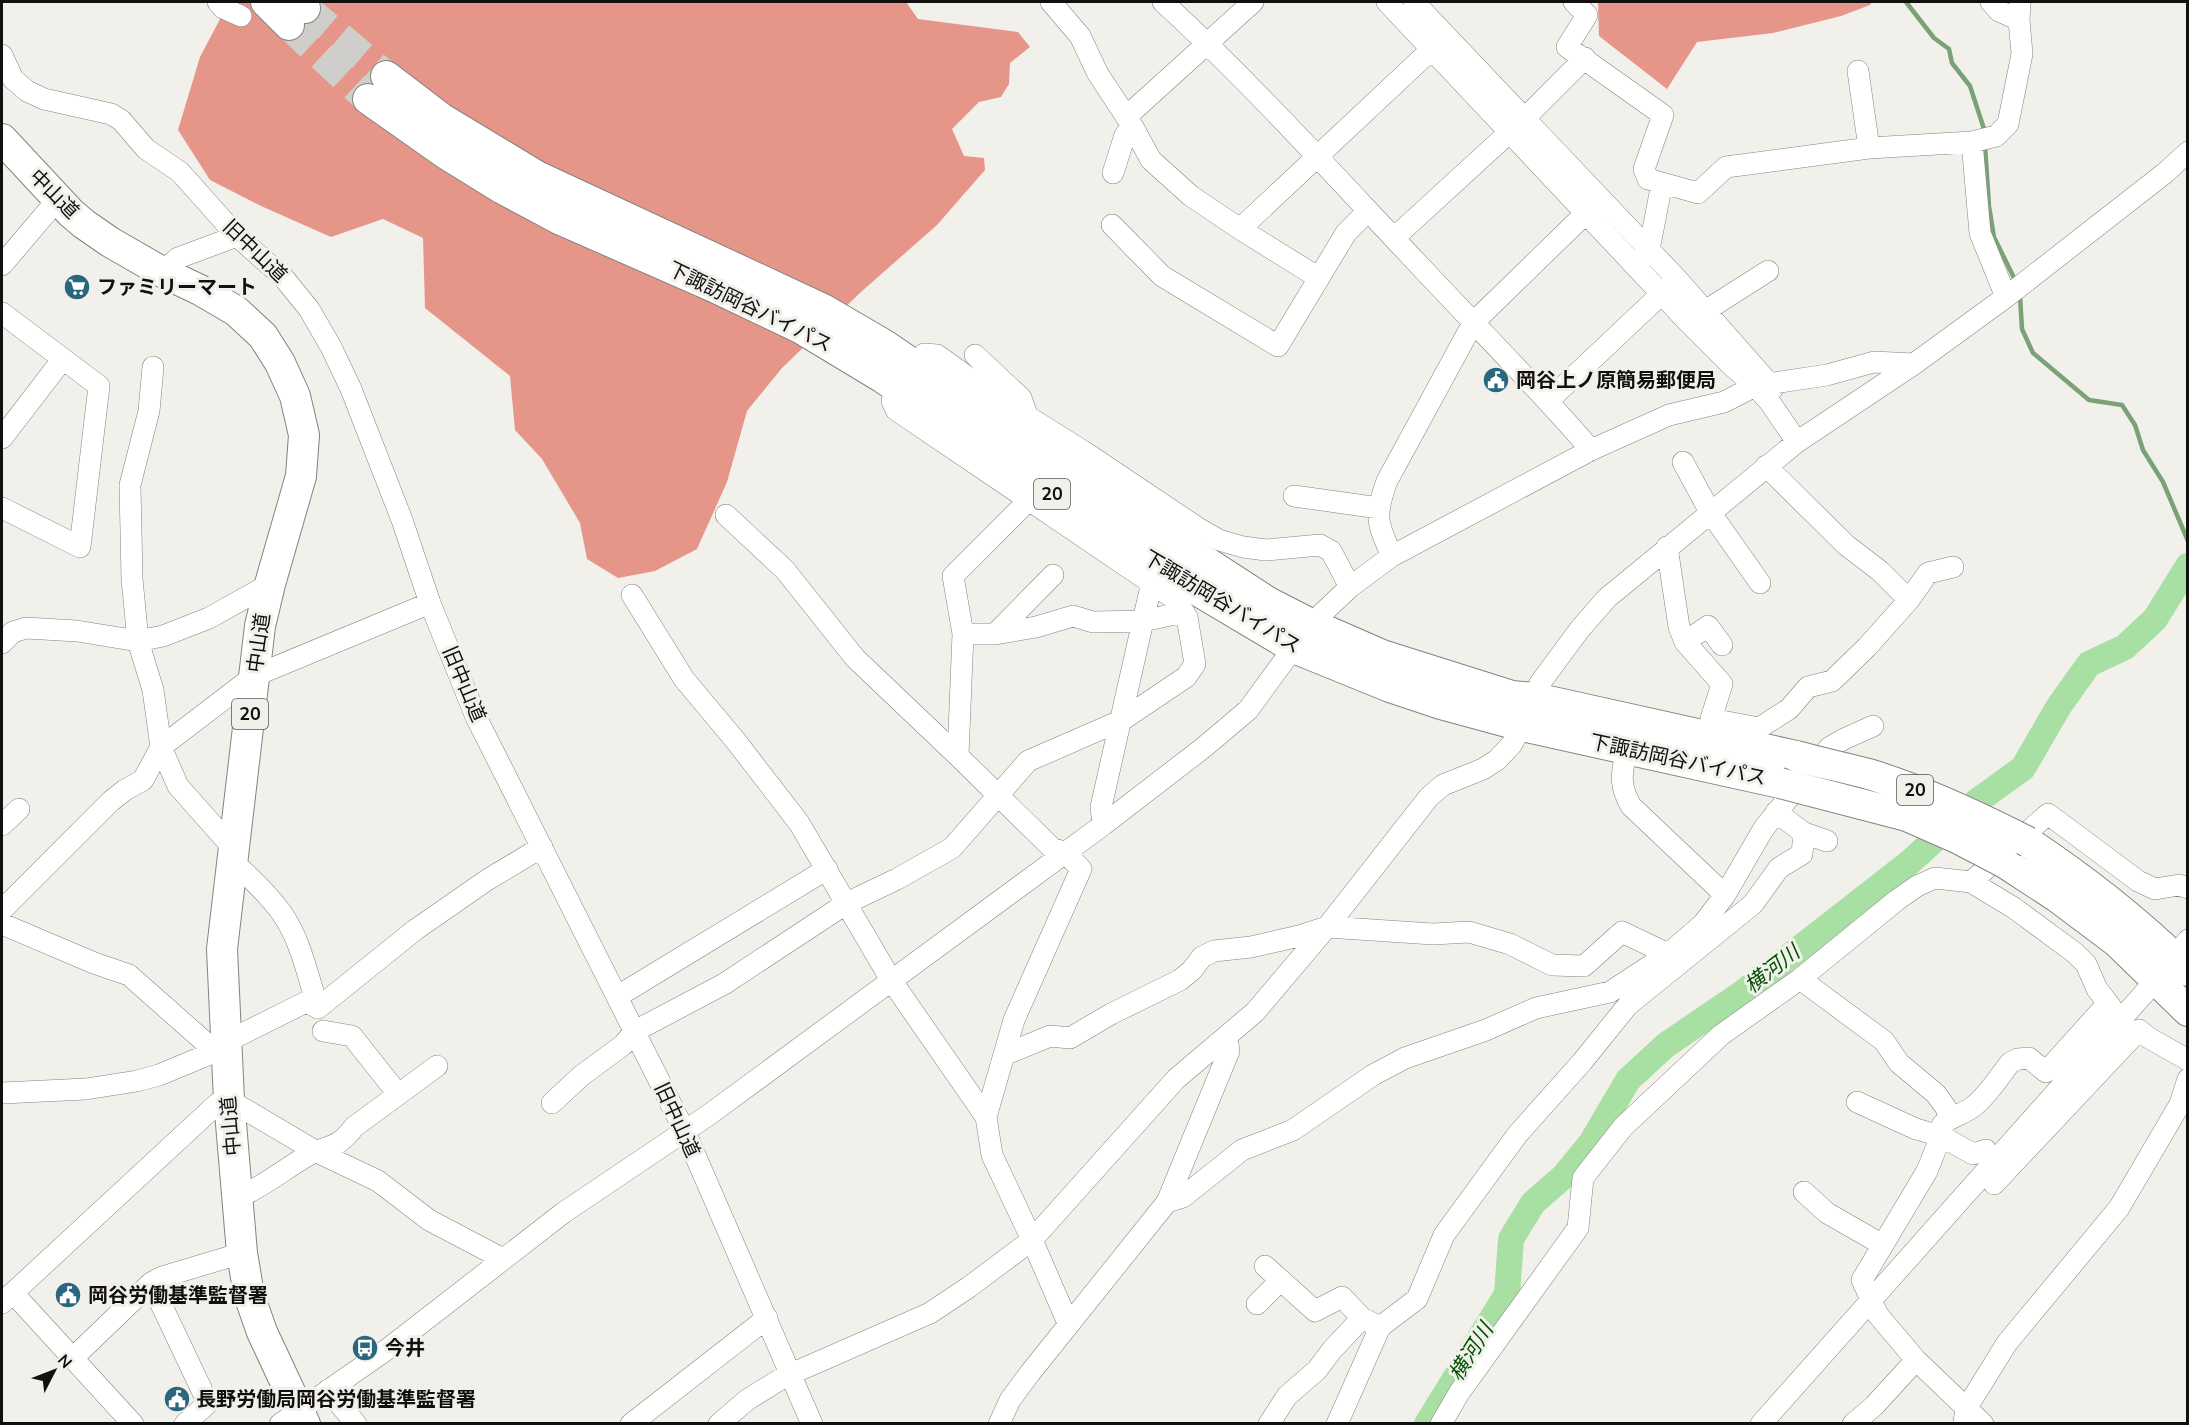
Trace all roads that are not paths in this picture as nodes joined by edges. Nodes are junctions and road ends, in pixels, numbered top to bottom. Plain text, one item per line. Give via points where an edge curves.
1 (218, 2) edge
2 (266, 2) edge
3 (1051, 2) edge
4 (1163, 2) edge
5 (1253, 2) edge
6 (1387, 2) edge
7 (1574, 2) edge
8 (1991, 2) edge
9 (1426, 7) edge
10 (2020, 11) edge
11 (297, 12) tunnel mouth
12 (241, 16) dead end
13 (1208, 44) junction
14 (1428, 44) junction
15 (2, 55) edge
16 (1585, 58) junction
17 (1858, 71) dead end
18 (1130, 122) junction
19 (1517, 125) junction
20 (2, 139) edge
21 (1972, 142) junction
22 (1869, 148) junction
23 (2187, 152) edge
24 (1316, 157) junction
25 (1113, 172) dead end
26 (1662, 183) junction
27 (58, 200) junction
28 (1368, 211) junction
29 (1586, 213) junction
30 (1112, 225) dead end
31 (1240, 229) junction
32 (237, 236) junction
33 (1394, 238) junction
34 (1642, 257) junction
35 (2, 265) edge
36 (1768, 271) dead end
37 (162, 273) junction
38 (1319, 278) junction
39 (1670, 287) junction
40 (2006, 297) junction
41 (2, 313) edge
42 (1697, 316) junction
43 (1473, 323) junction
44 (924, 354) dead end
45 (975, 355) dead end
46 (62, 360) junction
47 (1914, 364) junction
48 (153, 367) dead end
49 (1763, 385) junction
50 (892, 401) dead end
51 (1548, 401) junction
52 (1028, 416) junction
53 (2, 438) edge
54 (1799, 441) junction
55 (1591, 450) junction
56 (1683, 462) dead end
57 (1766, 466) junction
58 (1294, 496) dead end
59 (1029, 500) junction
60 (2, 508) edge
61 (1379, 508) junction
62 (1710, 512) junction
63 (726, 515) dead end
64 (1668, 547) junction
65 (1392, 556) junction
66 (1953, 567) dead end
67 (1053, 575) dead end
68 (1152, 582) junction
69 (1760, 583) dead end
70 (270, 584) junction
71 (1350, 587) junction
72 (632, 595) dead end
73 (1909, 600) junction
74 (430, 603) junction
75 (1184, 612) junction
76 (1143, 621) junction
77 (1311, 624) junction
78 (995, 633) junction
79 (963, 634) junction
80 (138, 641) junction
81 (1685, 642) junction
82 (2, 643) edge
83 (1722, 645) dead end
84 (1294, 648) junction
85 (254, 676) junction
86 (1535, 698) junction
87 (1122, 720) junction
88 (1522, 726) junction
89 (1873, 726) dead end
90 (1755, 737) junction
91 (161, 747) junction
92 (1627, 748) junction
93 (958, 756) junction
94 (996, 795) junction
95 (19, 809) dead end
96 (1776, 812) junction
97 (2, 825) edge
98 (1103, 825) junction
99 (1804, 832) junction
100 (1827, 841) dead end
101 (542, 847) junction
102 (1065, 852) junction
103 (233, 855) junction
104 (827, 869) junction
105 (1971, 882) junction
106 (2187, 888) edge
107 (1725, 895) junction
108 (847, 903) junction
109 (2, 910) edge
110 (2, 924) edge
111 (1327, 927) junction
112 (1668, 954) junction
113 (2176, 962) edge
114 (1800, 979) junction
115 (891, 980) junction
116 (618, 996) junction
117 (318, 1008) junction
118 (2187, 1011) edge
119 (323, 1031) dead end
120 (635, 1031) junction
121 (1227, 1037) junction
122 (219, 1048) junction
123 (1004, 1055) junction
124 (2187, 1060) edge
125 (437, 1066) dead end
126 (2187, 1079) edge
127 (2, 1093) edge
128 (398, 1094) junction
129 (229, 1100) junction
130 (1857, 1102) dead end
131 (552, 1103) dead end
132 (987, 1117) junction
133 (1945, 1127) junction
134 (685, 1132) junction
135 (1986, 1150) dead end
136 (317, 1152) junction
137 (1804, 1192) dead end
138 (237, 1198) junction
139 (1167, 1202) junction
140 (1032, 1240) junction
141 (1883, 1245) junction
142 (242, 1253) junction
143 (503, 1259) junction
144 (1265, 1266) dead end
145 (1281, 1280) junction
146 (151, 1283) junction
147 (7, 1298) edge
148 (1257, 1304) dead end
149 (1875, 1308) junction
150 (767, 1318) junction
151 (1068, 1323) junction
152 (1371, 1323) junction
153 (73, 1358) junction
154 (1916, 1360) junction
155 (792, 1374) junction
156 (328, 1390) junction
157 (1965, 1416) edge
158 (295, 1419) edge
159 (133, 1424) edge
160 (185, 1424) edge
161 (356, 1424) edge
162 (631, 1424) edge
163 (719, 1424) edge
164 (812, 1424) edge
165 (999, 1424) edge
166 (1269, 1424) edge
167 (1337, 1424) edge
168 (1441, 1424) edge
169 (1761, 1424) edge
170 (1853, 1424) edge
171 (1983, 1424) edge

1 - 12 street
2 - 11 highway
3 - 18 street via 1080,36 1098,74
4 - 13 street
5 - 13 street
6 - 14 street
7 - 16 street via 1587,15 1567,47
8 - 10 street via 1999,11
9 - 14 street
9 - 19 street
10 - 21 street via 2022,54 2008,124 1996,136
13 - 18 street
13 - 24 street
14 - 19 street
14 - 24 street
15 - 32 street, 旧中山道 via 13,79 27,92 121,120 146,149 180,172
16 - 19 street
16 - 26 street via 1663,115 1644,169 1648,179
17 - 22 street
18 - 25 street
18 - 31 street via 1151,160 1191,196
19 - 29 street
19 - 33 street
19 - 34 street
20 - 27 highway, 中山道 / 20
21 - 22 street
21 - 40 street via 1980,233
22 - 26 street via 1726,167 1698,193
23 - 40 street
24 - 28 street
24 - 31 street
26 - 34 street
27 - 35 street
27 - 37 highway, 中山道 / 20 via 110,242
28 - 33 street
28 - 38 street via 1347,233
29 - 34 street
29 - 43 street
30 - 38 street via 1162,276 1278,346
31 - 38 street
32 - 37 street via 178,258
32 - 74 street, 旧中山道 via 283,277 309,309 331,347 398,509
33 - 43 street
34 - 39 street
36 - 42 street
37 - 70 highway, 中山道 / 20 via 200,290 263,336 295,396 304,435 301,476
39 - 42 street
39 - 51 street
40 - 47 street
41 - 46 street
42 - 49 street via 1730,364
43 - 51 street
43 - 61 street via 1386,481
44 - 52 street via 937,355
45 - 52 street via 1021,398
46 - 53 street
46 - 60 street via 99,386 80,547
47 - 49 street via 1874,362 1827,375
47 - 54 street
48 - 80 street via 149,411 130,485
49 - 54 street via 1768,401
49 - 55 street via 1725,402 1669,415
50 - 59 street via 896,410
51 - 55 street
52 - 71 street via 1220,540 1266,550 1320,545 1331,551
54 - 57 street
55 - 65 street
56 - 62 street
57 - 62 street
57 - 73 street
58 - 61 street
59 - 68 street
59 - 79 street via 953,576
61 - 65 street via 1380,529
62 - 64 street
62 - 69 street
63 - 93 street via 784,570 855,658
64 - 81 street via 1679,627
64 - 86 street via 1600,605 1540,683
65 - 71 street
66 - 73 street via 1928,573
67 - 78 street
68 - 75 street via 1175,599
68 - 76 street
70 - 80 street via 209,618
70 - 85 highway, 中山道 / 20
71 - 77 street
72 - 104 street via 684,680 799,823
73 - 90 street via 1832,681 1808,687 1789,710
74 - 85 street
74 - 101 street, 旧中山道 via 476,717
75 - 76 street
75 - 87 street via 1196,664 1186,677
76 - 78 street via 1093,622 1073,616
76 - 87 street
77 - 84 street
77 - 84 highway, 下諏訪岡谷バイパス / 20 via 1268,602 883,344 823,309 537,176 441,118 377,88 414,133 501,188 559,219 789,322 833,347 1168,573
77 - 86 highway, 下諏訪岡谷バイパス / 20 via 1382,654 1512,696
78 - 79 street
79 - 93 street
80 - 82 street via 26,628 13,632
80 - 91 street via 153,690
81 - 83 street via 1708,627
81 - 90 street via 1722,684 1711,718
84 - 88 highway, 下諏訪岡谷バイパス / 20 via 1390,687
84 - 98 street via 1248,710
85 - 91 street
85 - 103 highway, 中山道 / 20
86 - 88 street
86 - 90 highway, 下諏訪岡谷バイパス / 20
87 - 94 street via 1028,761
87 - 98 street via 1101,807
88 - 92 highway, 下諏訪岡谷バイパス / 20
88 - 111 street via 1497,760 1443,785 1429,797
89 - 96 street via 1830,747
90 - 113 highway, 下諏訪岡谷バイパス / 20, bridge via 1796,756 1917,791 2028,843 2079,876
91 - 103 street via 178,786
91 - 109 street via 143,780 111,801
92 - 107 street via 1621,779 1631,806
92 - 113 highway, 下諏訪岡谷バイパス / 20, bridge via 1907,816 2005,863 2117,942
93 - 94 street
94 - 102 street via 1053,849
94 - 108 street via 952,848
95 - 97 street
96 - 99 street
96 - 107 street
98 - 102 street
99 - 100 street
99 - 152 street via 1802,854 1779,868 1753,904 1628,1005 1517,1135 1444,1235 1417,1299
101 - 116 street, 旧中山道
101 - 117 street via 415,930
102 - 115 street
102 - 123 street via 1081,869 1014,1020
103 - 117 street via 282,914 295,938
103 - 122 highway, 中山道 / 20 via 222,949
104 - 108 street
104 - 116 street
105 - 106 street via 2048,814 2138,881 2155,889 2179,885
105 - 114 street via 1935,878 1917,886
105 - 133 street via 2075,953 2086,964 2109,1005 2046,1072 2029,1058 2010,1063 1973,1107
107 - 112 street via 1704,924
108 - 115 street
108 - 120 street via 724,984
110 - 122 street via 129,975 207,1044
111 - 112 street via 1433,934 1468,932 1510,944 1552,965 1584,966 1622,932
111 - 121 street via 1255,1012
111 - 123 street via 1214,951 1202,957 1180,980 1070,1038 1050,1036
112 - 139 street via 1610,992 1536,1008 1405,1058 1373,1075 1293,1130 1242,1150 1183,1197
113 - 118 highway, 下諏訪岡谷バイパス / 20
113 - 149 street
114 - 133 street via 1884,1041 1899,1063 1936,1094 1946,1108
114 - 168 street via 1721,1035 1623,1127 1583,1178 1578,1228 1459,1393
115 - 132 street
115 - 134 street
116 - 120 street, 旧中山道
117 - 122 street via 306,1002
119 - 128 street via 352,1036
120 - 131 street
120 - 134 street, 旧中山道
121 - 139 street via 1229,1051
121 - 140 street via 1176,1079
122 - 127 street via 137,1081 86,1089
122 - 129 highway, 中山道 / 20
123 - 132 street
124 - 149 street via 2137,1028
125 - 128 street
126 - 157 street via 2180,1104 2119,1208 2007,1343
128 - 136 street via 335,1146
129 - 136 street
129 - 138 highway, 中山道 / 20
129 - 147 street via 217,1104
130 - 133 street via 1916,1129
132 - 140 street via 992,1155
133 - 135 street via 1973,1154
133 - 141 street via 1927,1171
134 - 143 street via 563,1213
134 - 150 street, 旧中山道
136 - 138 street
136 - 143 street via 378,1181 429,1220
137 - 141 street via 1827,1213
138 - 142 highway, 中山道 / 20
139 - 151 street
140 - 151 street
140 - 155 street via 930,1313
141 - 149 street via 1862,1280
142 - 146 street
142 - 158 highway, 中山道 / 20 via 249,1295
143 - 156 street
144 - 145 street
145 - 148 street
145 - 152 street via 1315,1311 1342,1297
146 - 153 street
146 - 160 street via 208,1403
147 - 153 street
149 - 154 street
149 - 169 street
150 - 155 street, 旧中山道
150 - 162 street
151 - 165 street via 1010,1400
152 - 166 street via 1332,1350 1317,1370 1287,1396
152 - 167 street
153 - 159 street
154 - 157 street
154 - 170 street
155 - 163 street via 747,1400
155 - 164 street, 旧中山道
156 - 158 street
156 - 161 street
157 - 171 street

